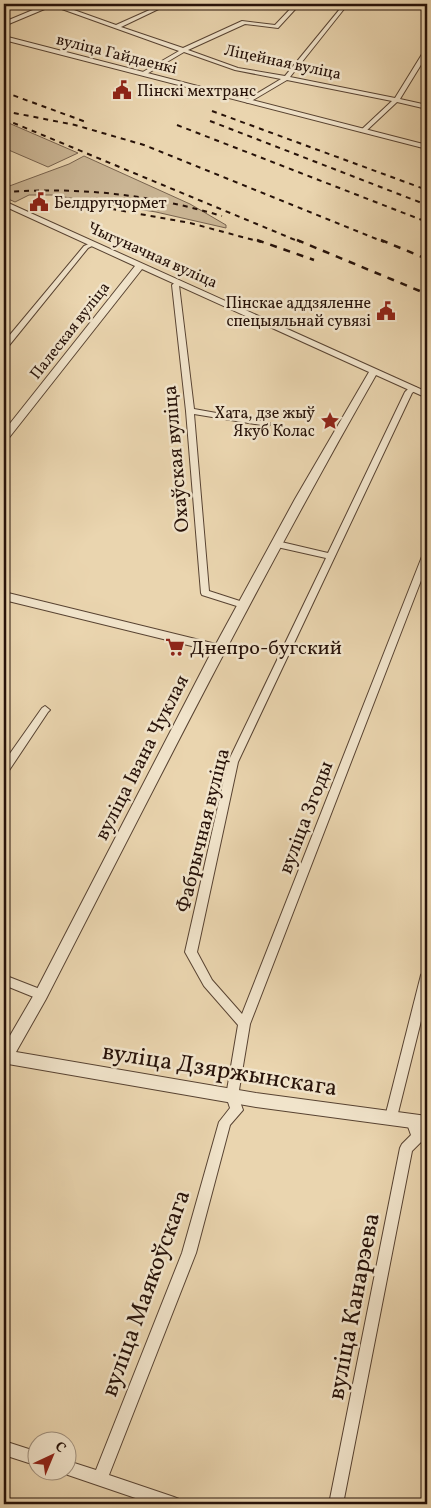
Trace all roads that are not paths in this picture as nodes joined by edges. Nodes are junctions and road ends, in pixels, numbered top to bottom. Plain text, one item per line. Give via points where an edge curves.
1 (20, 4) edge
2 (166, 4) edge
3 (298, 4) edge
4 (346, 4) edge
5 (51, 5) edge
6 (4, 24) edge
7 (116, 27) junction
8 (4, 38) edge
9 (184, 50) junction
10 (427, 51) edge
11 (143, 74) junction
12 (285, 79) junction
13 (396, 100) junction
14 (248, 101) junction
15 (427, 107) edge
16 (363, 131) junction
17 (425, 145) edge
18 (4, 203) edge
19 (93, 244) junction
20 (140, 265) junction
21 (178, 282) junction
22 (4, 346) edge
23 (374, 371) junction
24 (413, 389) junction
25 (427, 395) edge
26 (190, 411) junction
27 (267, 424) dead end
28 (4, 437) edge
29 (277, 544) junction
30 (427, 554) edge
31 (331, 556) junction
32 (4, 596) edge
33 (243, 605) junction
34 (219, 649) junction
35 (45, 710) dead end
36 (4, 769) edge
37 (427, 975) edge
38 (4, 980) edge
39 (41, 996) junction
40 (244, 1024) junction
41 (4, 1058) edge
42 (232, 1096) junction
43 (391, 1117) junction
44 (419, 1122) edge
45 (4, 1448) edge
46 (28, 1456) edge
47 (78, 1471) edge
48 (100, 1479) junction
49 (174, 1504) edge
50 (336, 1504) edge

1 - 5 street, Ліцейная вуліца
2 - 7 street
3 - 9 street via 276,27 244,22
4 - 12 street
5 - 6 street
5 - 7 street, Ліцейная вуліца
7 - 9 street, Ліцейная вуліца
8 - 11 street, вуліца Гайдаенкі
9 - 11 street
9 - 12 street, Ліцейная вуліца via 237,69
10 - 13 street
11 - 14 street, вуліца Гайдаенкі
12 - 13 street, Ліцейная вуліца
12 - 14 street
13 - 15 street, Ліцейная вуліца
13 - 16 street
14 - 16 street, вуліца Гайдаенкі
16 - 17 street, вуліца Гайдаенкі
18 - 19 street, Чыгуначная вуліца
19 - 20 street, Чыгуначная вуліца
19 - 22 street via 86,248
20 - 21 street, Чыгуначная вуліца
20 - 28 street, Палеская вуліца
21 - 23 street, Чыгуначная вуліца
21 - 26 street, Охаўская вуліца via 175,285
23 - 24 street, Чыгуначная вуліца
23 - 29 street, вуліца Івана Чуклая
24 - 25 street, Чыгуначная вуліца
24 - 31 street, Фабрычная вуліца
26 - 27 street
26 - 33 street, Охаўская вуліца via 204,593
29 - 31 street
29 - 33 street, вуліца Івана Чуклая
30 - 40 street, вуліца Згоды
31 - 40 street, Фабрычная вуліца via 233,762 191,952 208,983
32 - 34 street
33 - 34 street, вуліца Івана Чуклая
34 - 39 street, вуліца Івана Чуклая
35 - 36 street
37 - 43 street
38 - 39 street
39 - 41 street, вуліца Івана Чуклая
40 - 42 street, вуліца Згоды
41 - 42 street, вуліца Дзяржынскага
42 - 43 street, вуліца Дзяржынскага
42 - 48 street, вуліца Маякоўскага via 237,1110 225,1122 189,1253
43 - 44 street, вуліца Дзяржынскага
44 - 50 street, вуліца Канарэева via 418,1137 406,1148
45 - 46 street
47 - 48 street
48 - 49 street

